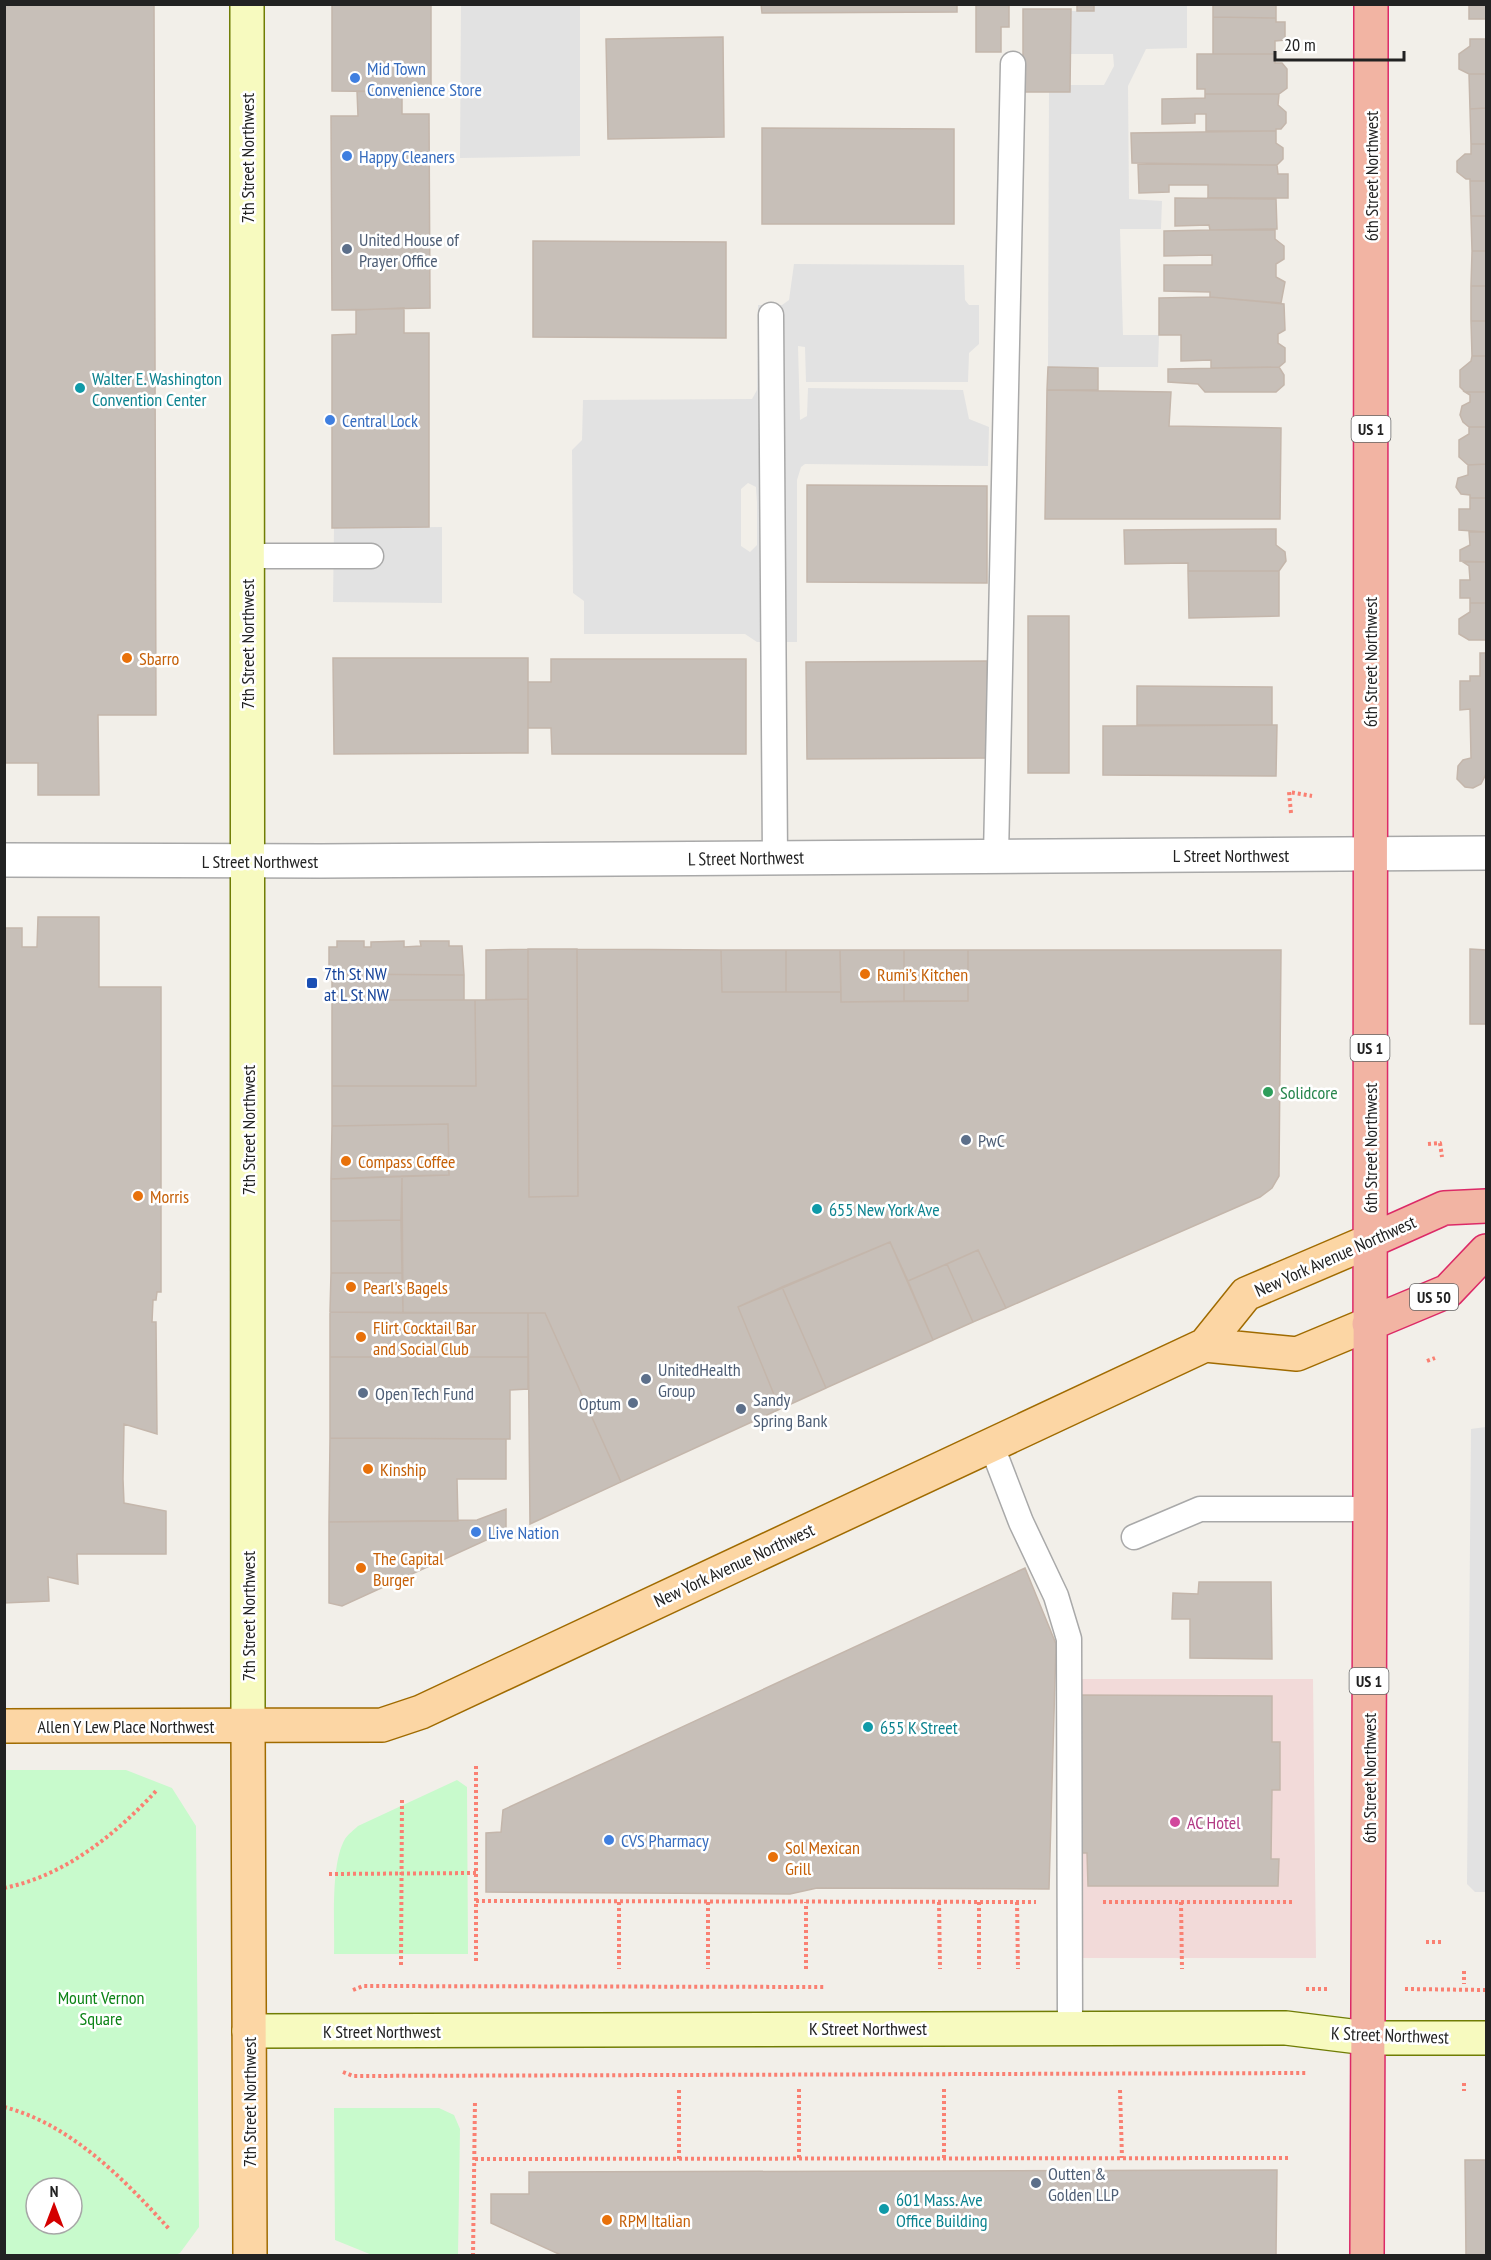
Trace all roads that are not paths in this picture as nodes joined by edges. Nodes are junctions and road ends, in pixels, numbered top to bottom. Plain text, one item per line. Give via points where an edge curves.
1 (247, 4) edge
2 (1371, 4) edge
3 (1013, 64) dead end
4 (771, 315) dead end
5 (248, 556) junction
6 (371, 556) dead end
7 (1370, 854) junction
8 (1486, 854) edge
9 (996, 856) junction
10 (775, 858) junction
11 (4, 860) edge
12 (248, 861) junction
13 (1486, 1206) edge
14 (1370, 1241) junction
15 (1486, 1251) edge
16 (1369, 1324) junction
17 (1205, 1345) junction
18 (991, 1444) junction
19 (1370, 1509) junction
20 (1134, 1537) dead end
21 (4, 1726) edge
22 (248, 1726) junction
23 (1070, 2027) junction
24 (249, 2031) junction
25 (1367, 2038) junction
26 (1486, 2038) edge
27 (250, 2256) edge
28 (1367, 2256) edge

1 - 5 main road, 7th Street Northwest
2 - 7 highway, 6th Street Northwest / US 1
3 - 9 lane
4 - 10 lane
5 - 6 lane
5 - 12 main road, 7th Street Northwest
7 - 8 street, L Street Northwest
7 - 9 street, L Street Northwest
7 - 14 highway, 6th Street Northwest / US 1
9 - 10 street, L Street Northwest
10 - 12 street, L Street Northwest
11 - 12 street, L Street Northwest
12 - 22 main road, 7th Street Northwest
13 - 14 highway, New York Avenue Northwest via 1444,1208
14 - 16 highway, 6th Street Northwest / US 1
14 - 17 main road, New York Avenue Northwest via 1246,1294
15 - 16 highway, US 50 via 1448,1291
16 - 17 main road via 1297,1354
16 - 19 highway, 6th Street Northwest / US 1
17 - 18 main road, New York Avenue Northwest
18 - 22 main road, New York Avenue Northwest via 421,1712 382,1725
18 - 23 lane via 1021,1522 1056,1596 1069,1639
19 - 20 lane via 1200,1509
19 - 25 highway, 6th Street Northwest / US 1
21 - 22 main road, Allen Y Lew Place Northwest
22 - 24 main road, 7th Street Northwest
23 - 24 main road, K Street Northwest
23 - 25 main road, K Street Northwest via 1287,2028
24 - 27 main road, 7th Street Northwest
25 - 26 main road, K Street Northwest
25 - 28 highway, 6th Street Northwest / US 1

